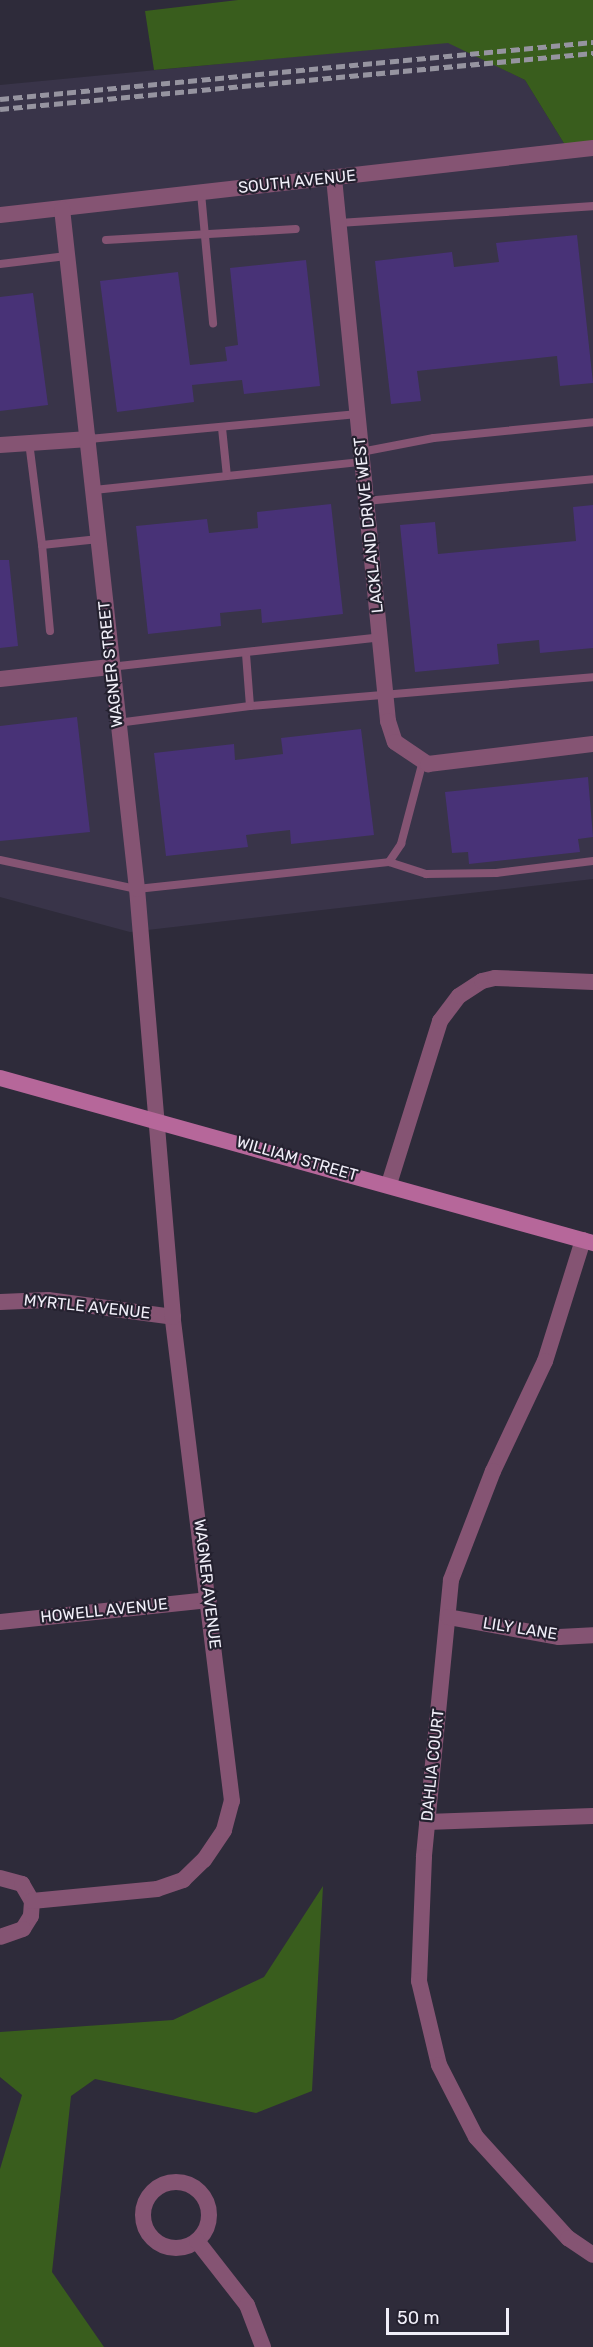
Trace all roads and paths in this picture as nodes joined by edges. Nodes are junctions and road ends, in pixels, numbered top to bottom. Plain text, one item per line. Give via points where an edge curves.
1 (593, 148) edge
2 (334, 178) junction
3 (201, 193) junction
4 (593, 206) edge
5 (62, 209) junction
6 (0, 216) edge
7 (339, 223) junction
8 (296, 230) dead end
9 (204, 232) junction
10 (106, 240) dead end
11 (67, 256) junction
12 (0, 264) edge
13 (213, 323) dead end
14 (358, 414) junction
15 (593, 422) edge
16 (222, 428) junction
17 (89, 439) junction
18 (29, 441) junction
19 (0, 445) edge
20 (362, 457) junction
21 (227, 476) junction
22 (593, 479) edge
23 (94, 490) junction
24 (366, 501) junction
25 (100, 539) junction
26 (42, 545) junction
27 (50, 631) dead end
28 (380, 637) junction
29 (246, 654) junction
30 (110, 667) junction
31 (593, 676) edge
32 (0, 680) edge
33 (386, 693) junction
34 (250, 706) junction
35 (117, 723) junction
36 (593, 744) edge
37 (423, 761) junction
38 (0, 860) edge
39 (593, 861) edge
40 (389, 862) junction
41 (137, 889) junction
42 (593, 982) edge
43 (0, 1078) edge
44 (158, 1120) junction
45 (389, 1184) junction
46 (588, 1242) edge
47 (0, 1302) edge
48 (173, 1317) junction
49 (209, 1600) junction
50 (448, 1617) junction
51 (0, 1622) edge
52 (593, 1635) edge
53 (593, 1816) edge
54 (427, 1822) junction
55 (0, 1878) edge
56 (32, 1901) junction
57 (0, 1937) edge
58 (197, 2241) dead end
59 (593, 2255) edge
60 (263, 2347) edge

1 - 2 street, SOUTH AVENUE
2 - 3 street, SOUTH AVENUE
2 - 7 street, LACKLAND DRIVE WEST
3 - 5 street, SOUTH AVENUE
3 - 9 lane
4 - 7 lane
5 - 6 street, SOUTH AVENUE
5 - 11 street, WAGNER STREET
7 - 14 street, LACKLAND DRIVE WEST
8 - 9 lane
9 - 10 lane
9 - 13 lane
11 - 12 lane
11 - 17 street, WAGNER STREET
14 - 16 lane
14 - 20 street, LACKLAND DRIVE WEST
15 - 20 lane via 435,438
16 - 17 lane
16 - 21 lane
17 - 18 street
17 - 23 street, WAGNER STREET
18 - 19 street
18 - 26 lane
20 - 21 lane
20 - 24 street, LACKLAND DRIVE WEST
21 - 23 lane
22 - 24 lane
23 - 25 street, WAGNER STREET
24 - 28 street, LACKLAND DRIVE WEST
25 - 26 lane
25 - 30 street, WAGNER STREET
26 - 27 lane
28 - 29 lane
28 - 33 street, LACKLAND DRIVE WEST
29 - 30 lane
29 - 34 lane
30 - 32 street
30 - 35 street, WAGNER STREET
31 - 33 lane
33 - 34 lane
33 - 37 street, LACKLAND DRIVE WEST via 395,742
34 - 35 lane
35 - 41 street, WAGNER STREET
36 - 37 street via 517,756 428,764
37 - 40 lane via 401,844
38 - 41 lane
39 - 40 lane via 496,873 426,874
40 - 41 lane
41 - 44 street, WAGNER STREET
42 - 45 street via 495,978 482,981 459,996 440,1021
43 - 44 main road, WILLIAM STREET
44 - 45 main road, WILLIAM STREET
44 - 48 street, WAGNER AVENUE
45 - 46 main road, WILLIAM STREET
46 - 50 street, DAHLIA COURT via 545,1361 493,1471 451,1580
47 - 48 street, MYRTLE AVENUE via 48,1300
48 - 49 street, WAGNER AVENUE
49 - 51 street, HOWELL AVENUE
49 - 56 street, WAGNER AVENUE via 230,1769 232,1801 224,1830 204,1860 183,1880 157,1889
50 - 52 street, LILY LANE via 559,1637
50 - 54 street, DAHLIA COURT
53 - 54 street
54 - 59 street, DAHLIA COURT via 419,1981 440,2065 476,2137 568,2238
55 - 56 street via 22,1884
56 - 57 street via 31,1916 23,1929
58 - 60 street via 247,2305

